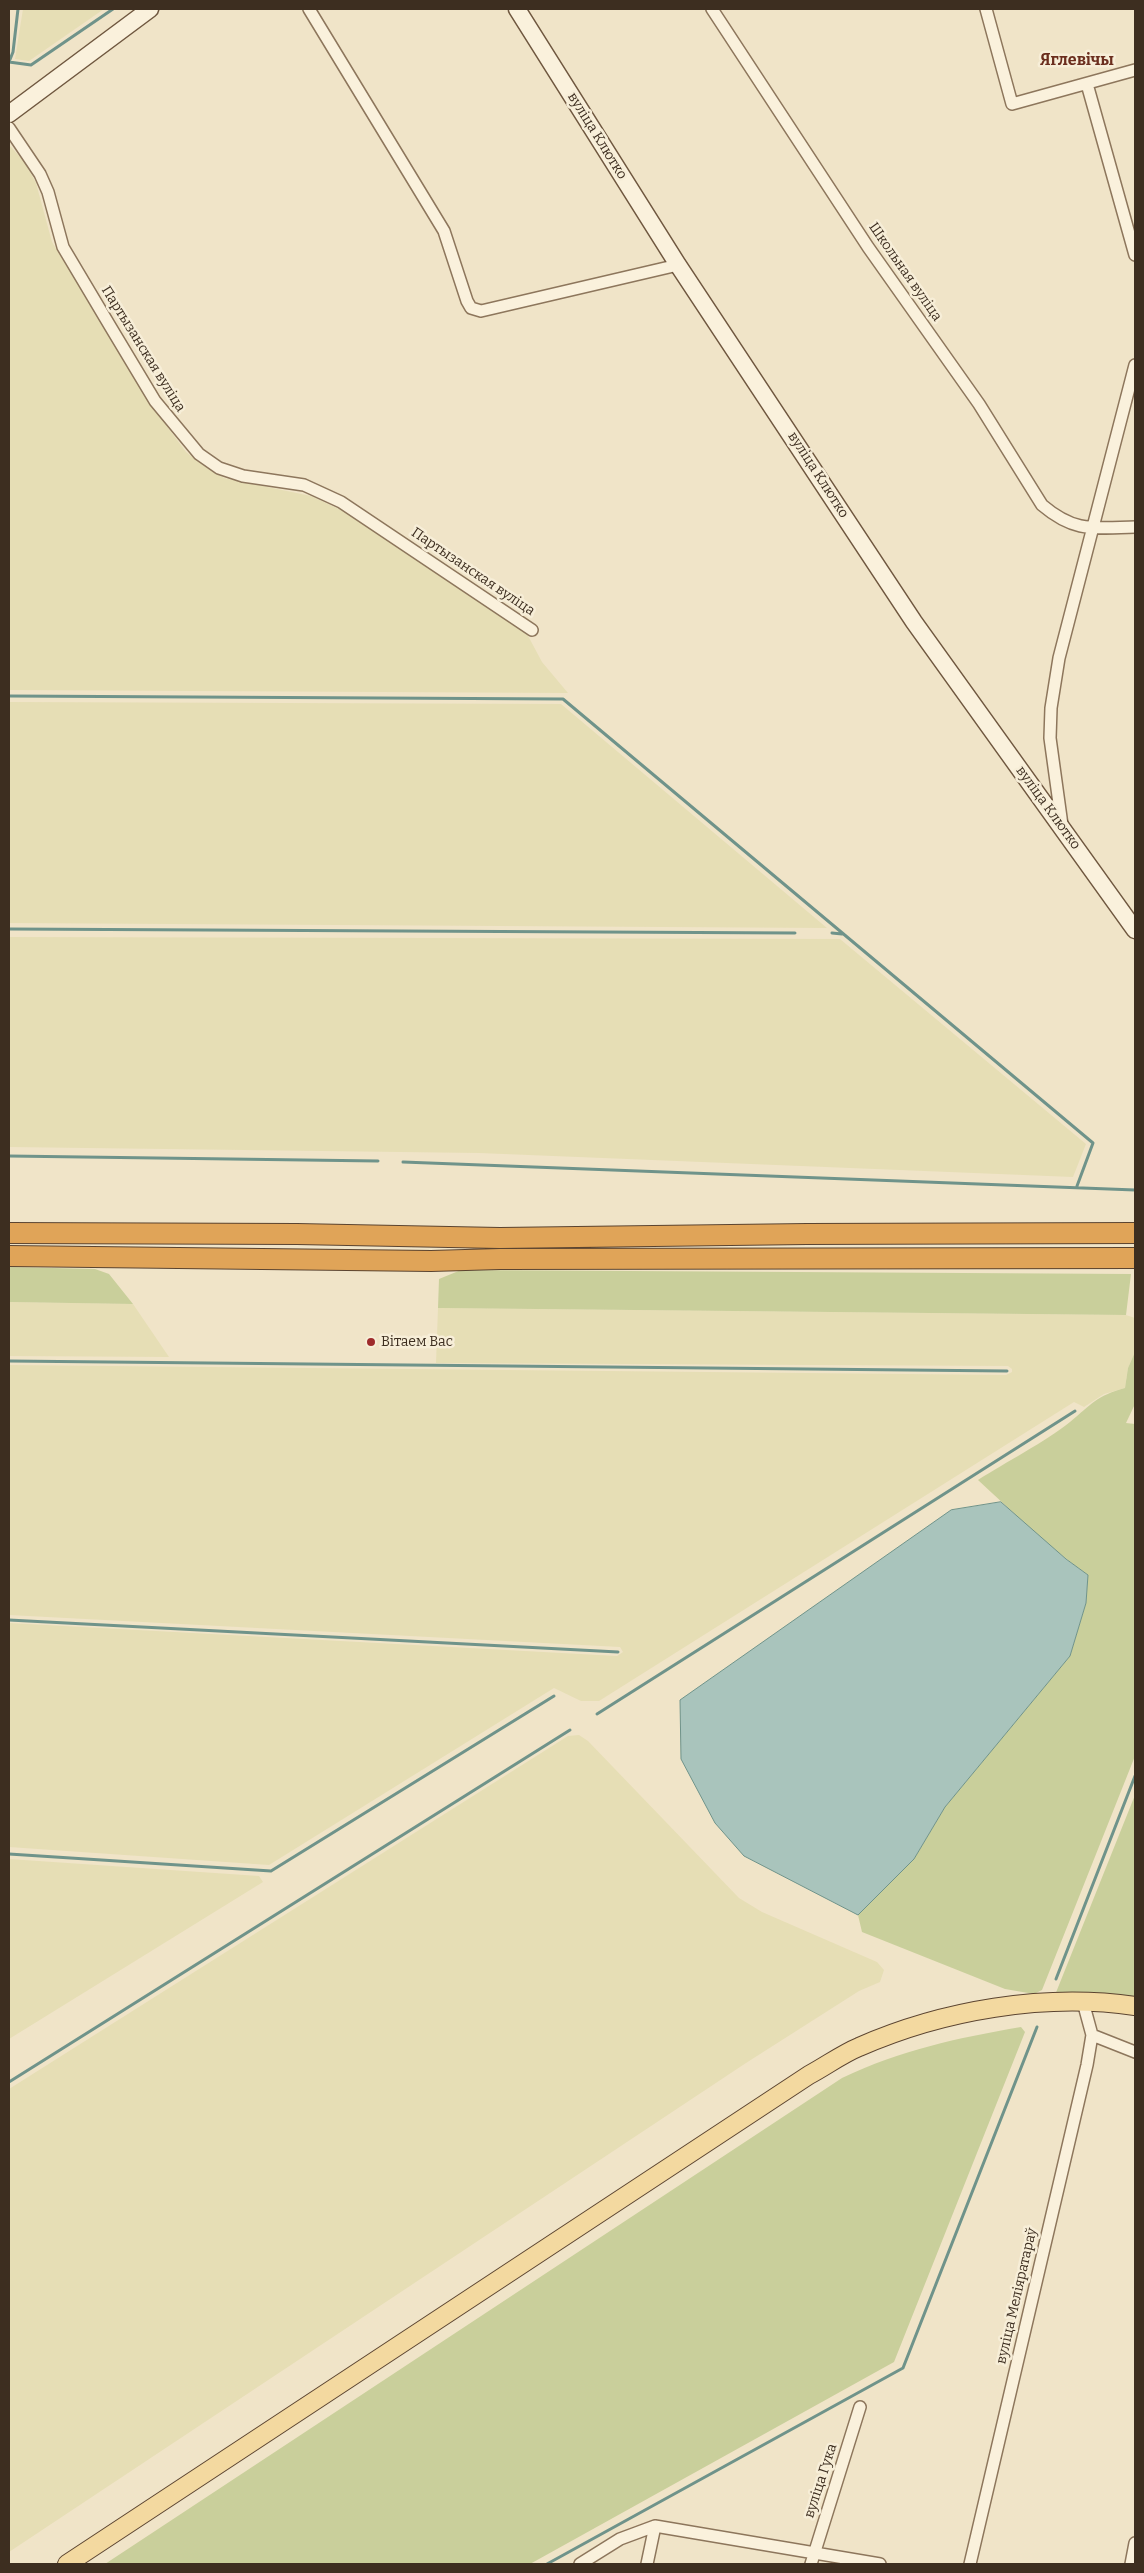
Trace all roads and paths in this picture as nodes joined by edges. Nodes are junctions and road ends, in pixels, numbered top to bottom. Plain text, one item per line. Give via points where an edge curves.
1 (150, 9) edge
2 (309, 9) edge
3 (517, 9) edge
4 (712, 9) edge
5 (986, 9) edge
6 (1135, 70) edge
7 (1087, 84) junction
8 (9, 114) edge
9 (9, 128) edge
10 (1135, 254) edge
11 (678, 265) junction
12 (1135, 365) edge
13 (1135, 527) edge
14 (1092, 528) junction
15 (532, 630) dead end
16 (1063, 829) junction
17 (1135, 930) edge
18 (1135, 1233) edge
19 (9, 1234) edge
20 (9, 1256) edge
21 (1135, 1258) edge
22 (1083, 2002) junction
23 (1135, 2006) edge
24 (1092, 2034) junction
25 (1135, 2052) edge
26 (860, 2407) dead end
27 (655, 2526) junction
28 (1135, 2543) edge
29 (812, 2559) edge
30 (67, 2564) edge
31 (580, 2564) edge
32 (647, 2564) edge
33 (880, 2564) edge
34 (970, 2564) edge
35 (1132, 2564) edge

1 - 8 street
2 - 11 street via 444,231 471,308 481,311
3 - 11 street, вуліца Клютко
4 - 14 street, Школьная вуліца via 868,247 979,404 1042,505 1072,525
5 - 7 street via 1012,104
6 - 7 street
7 - 10 street
9 - 15 street, Партызанская вуліца via 40,174 63,247 155,401 199,454 219,468 243,476 304,485 341,502
11 - 16 street, вуліца Клютко via 914,622
12 - 14 street
13 - 14 street, Школьная вуліца
14 - 16 street via 1059,658 1051,708 1050,738
16 - 17 street, вуліца Клютко
18 - 19 highway via 500,1238
20 - 21 highway via 431,1261
22 - 23 main road
22 - 24 street
22 - 30 main road via 988,2009 896,2032 857,2048 809,2075
24 - 25 street
24 - 34 street, вуліца Меліяратараў
26 - 29 street, вуліца Гука
27 - 29 street via 738,2539
27 - 31 street via 620,2539
27 - 32 street
28 - 35 street
29 - 33 street

